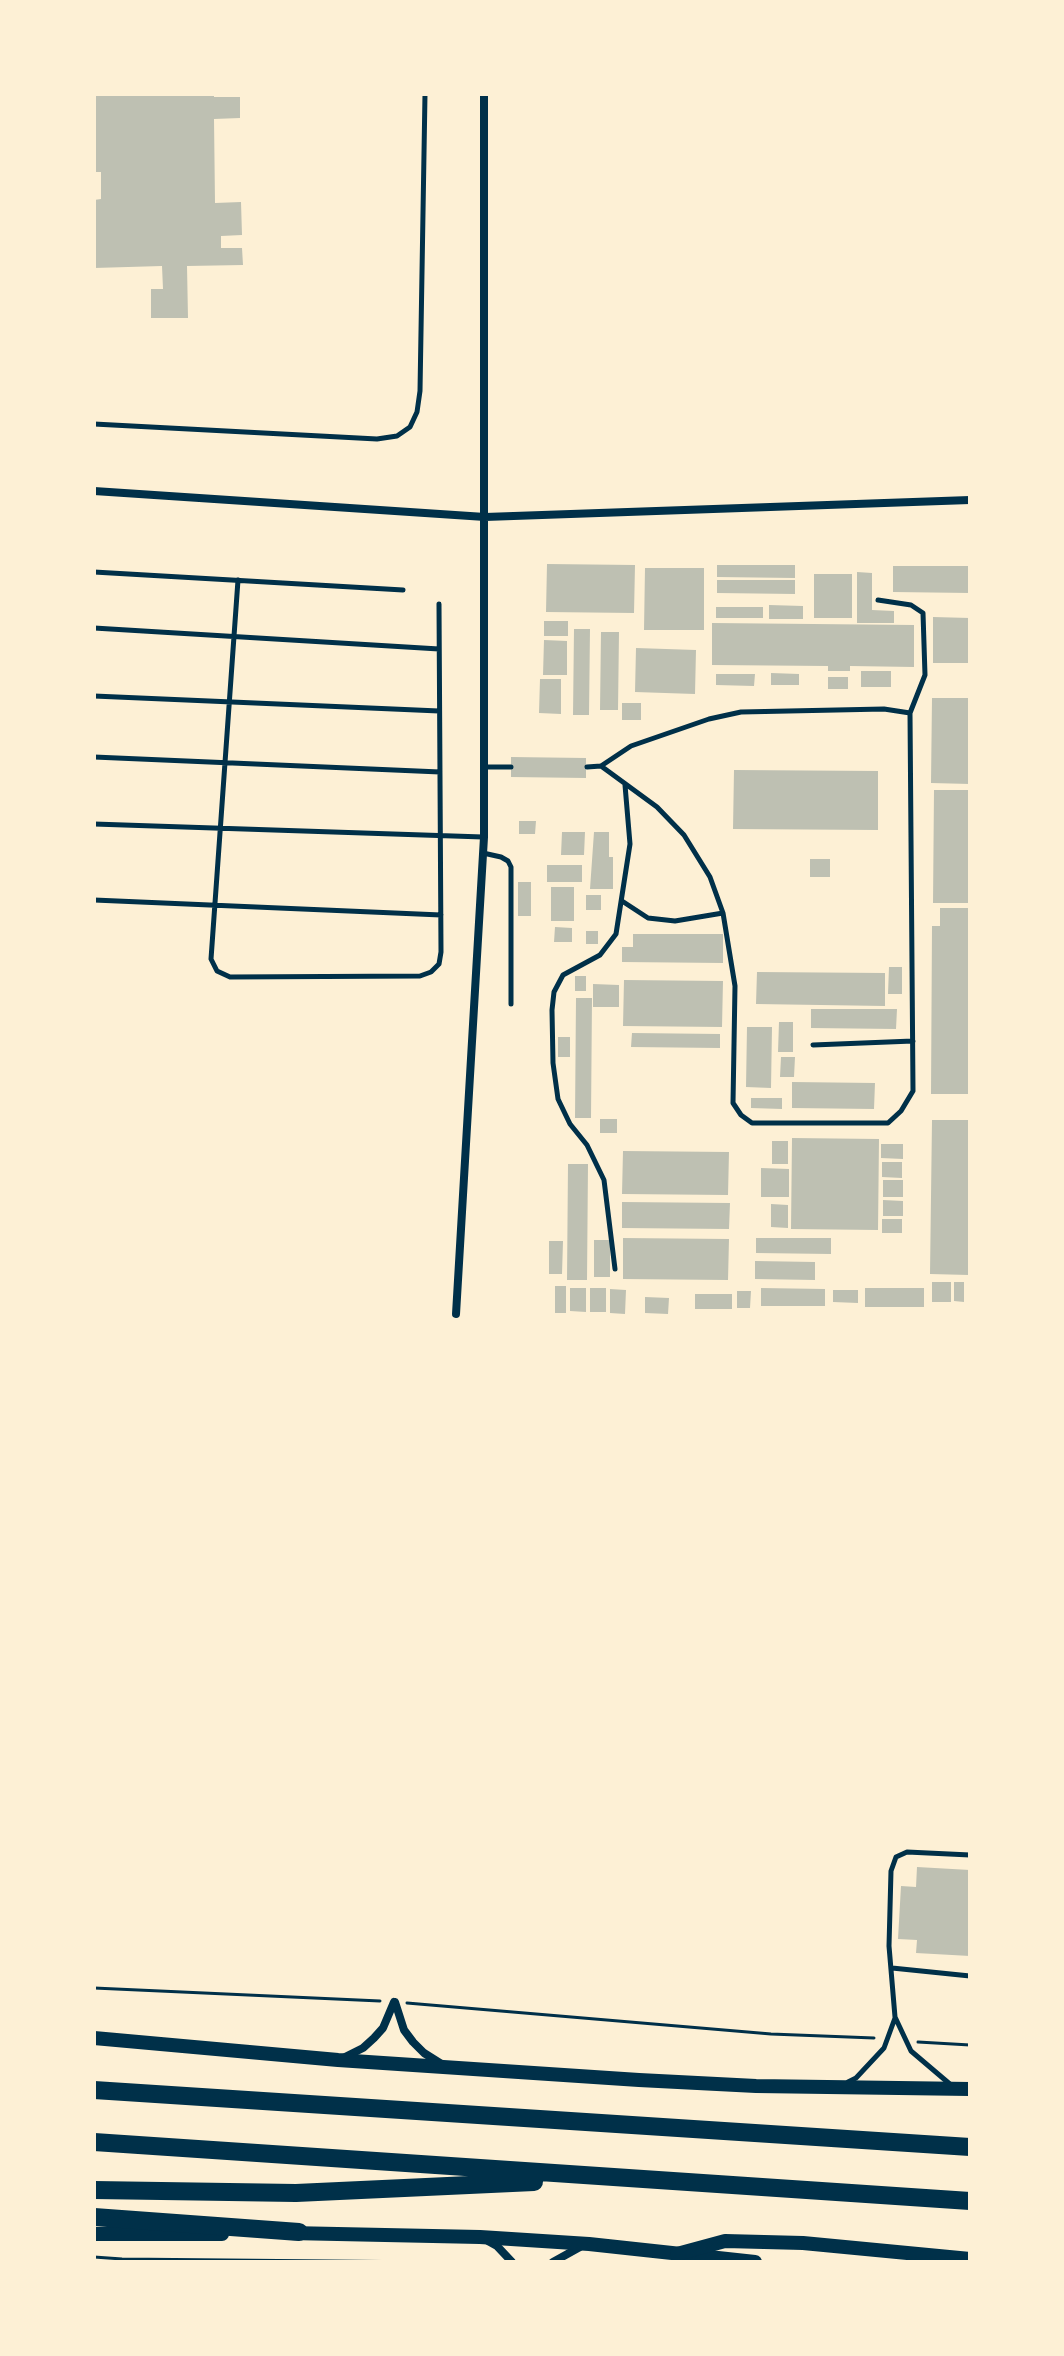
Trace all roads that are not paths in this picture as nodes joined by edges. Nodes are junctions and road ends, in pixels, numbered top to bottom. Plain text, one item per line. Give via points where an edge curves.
1 (425, 94) edge
2 (484, 94) edge
3 (94, 424) edge
4 (94, 491) edge
5 (970, 500) edge
6 (485, 517) junction
7 (94, 572) edge
8 (238, 580) junction
9 (403, 590) dead end
10 (878, 600) dead end
11 (439, 604) dead end
12 (94, 628) edge
13 (234, 636) junction
14 (439, 649) junction
15 (94, 696) edge
16 (229, 702) junction
17 (439, 711) junction
18 (910, 713) junction
19 (94, 757) edge
20 (225, 763) junction
21 (601, 766) junction
22 (483, 767) junction
23 (511, 767) dead end
24 (587, 767) dead end
25 (440, 772) junction
26 (625, 784) junction
27 (94, 824) edge
28 (220, 829) junction
29 (441, 836) junction
30 (484, 837) junction
31 (483, 853) junction
32 (94, 900) edge
33 (622, 901) junction
34 (215, 905) junction
35 (723, 913) junction
36 (441, 915) junction
37 (511, 1004) dead end
38 (913, 1041) junction
39 (813, 1045) dead end
40 (615, 1269) dead end
41 (456, 1314) dead end
42 (970, 1855) edge
43 (892, 1968) junction
44 (970, 1976) edge
45 (895, 2017) junction
46 (94, 2038) edge
47 (338, 2060) junction
48 (449, 2068) junction
49 (835, 2087) junction
50 (94, 2089) edge
51 (962, 2089) edge
52 (94, 2142) edge
53 (970, 2147) edge
54 (616, 2178) junction
55 (94, 2190) edge
56 (970, 2201) edge
57 (94, 2217) edge
58 (299, 2232) junction
59 (94, 2234) edge
60 (480, 2237) junction
61 (589, 2244) junction
62 (677, 2254) junction
63 (970, 2259) edge
64 (512, 2262) edge
65 (553, 2262) edge
66 (755, 2262) edge

1 - 3 lane via 420,391 410,427 397,436 377,439
2 - 6 street
4 - 6 street
5 - 6 street
6 - 22 street
7 - 8 lane
8 - 9 lane
8 - 13 lane
10 - 18 lane via 911,605 923,613 925,675
11 - 14 lane
12 - 13 lane
13 - 14 lane
13 - 16 lane
14 - 17 lane
15 - 16 lane
16 - 17 lane
16 - 20 lane
17 - 25 lane
18 - 21 lane via 741,712 631,746
18 - 38 lane
19 - 20 lane
20 - 25 lane
20 - 28 lane
21 - 24 lane
21 - 26 lane
22 - 23 lane
22 - 30 street
25 - 29 lane
26 - 33 lane via 630,844
26 - 35 lane via 684,835 710,877
27 - 28 lane
28 - 29 lane
28 - 34 lane
29 - 30 lane
29 - 36 lane
30 - 31 street
31 - 37 lane via 501,857 511,867
31 - 41 street
32 - 34 lane
33 - 35 lane via 648,918 675,921
33 - 40 lane via 616,934 600,955 563,975 552,1010 558,1099 604,1180
34 - 36 lane
34 - 36 lane via 211,959 217,971 230,977 426,975 441,958
35 - 38 lane via 735,986 733,1103 752,1123 888,1123 913,1091
38 - 39 lane
42 - 43 lane via 907,1852 896,1857 891,1871
43 - 44 lane
43 - 45 lane
45 - 49 lane via 884,2048 856,2078
45 - 51 lane via 911,2051
46 - 47 street
47 - 48 street
47 - 48 street via 374,2038 395,2002 413,2042
48 - 49 street
49 - 51 street
50 - 53 highway
52 - 54 highway
54 - 55 highway via 296,2193
54 - 56 highway
57 - 58 highway
58 - 59 street
58 - 60 street
60 - 61 street
60 - 64 street
61 - 62 street
61 - 65 street
62 - 63 street via 725,2241
62 - 66 street

